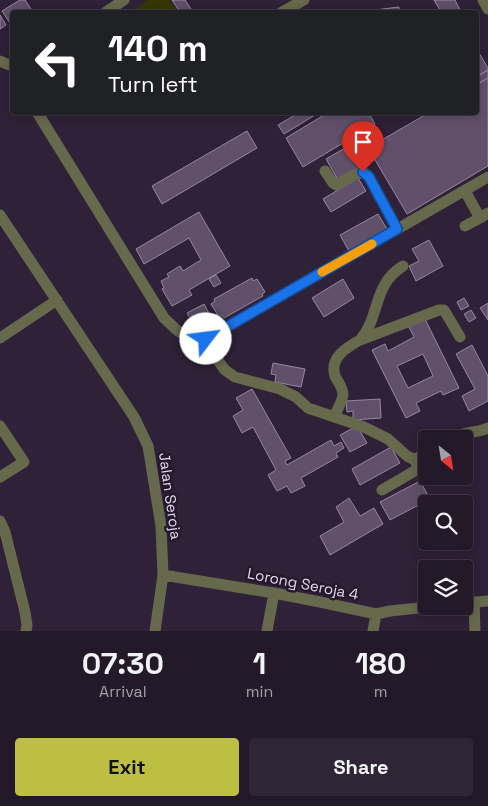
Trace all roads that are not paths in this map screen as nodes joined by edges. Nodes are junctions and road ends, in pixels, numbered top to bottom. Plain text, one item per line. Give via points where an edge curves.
1 (124, 0) edge
2 (304, 0) edge
3 (483, 0) edge
4 (488, 9) edge
5 (109, 10) edge
6 (286, 10) edge
7 (39, 115) edge
8 (325, 171) dead end
9 (488, 177) edge
10 (465, 191) junction
11 (0, 215) edge
12 (484, 215) edge
13 (466, 226) dead end
14 (397, 229) junction
15 (403, 266) dead end
16 (57, 300) junction
17 (0, 338) edge
18 (460, 338) dead end
19 (206, 339) junction
20 (360, 340) junction
21 (334, 417) junction
22 (0, 426) edge
23 (488, 428) edge
24 (473, 433) edge
25 (418, 458) edge
26 (415, 460) junction
27 (0, 477) edge
28 (382, 490) dead end
29 (0, 521) edge
30 (163, 575) junction
31 (274, 593) junction
32 (488, 601) edge
33 (473, 603) edge
34 (418, 608) edge
35 (376, 614) junction
36 (472, 615) edge
37 (26, 631) edge
38 (154, 631) edge
39 (267, 631) edge
40 (374, 631) edge
41 (475, 631) edge

1 - 5 street
2 - 6 street
3 - 4 street
7 - 19 street via 164,318 178,331 192,338
8 - 14 street via 336,185 363,172 366,174
9 - 10 street
10 - 12 street
10 - 14 street
11 - 16 street, Jalan Seroja
12 - 13 street
14 - 19 street
15 - 20 street via 385,283 369,327
16 - 17 street
16 - 30 street, Jalan Seroja via 134,417 148,446 161,526
18 - 20 street via 444,310 439,310
19 - 21 street via 225,370 280,389 308,408
20 - 21 street via 343,351 334,364 343,394
21 - 26 street via 388,439
22 - 27 street via 24,462
23 - 24 street
25 - 26 street
26 - 28 street via 418,469
29 - 37 street via 25,612
30 - 31 street, Lorong Seroja 4
30 - 38 street, Jalan Seroja
31 - 35 street, Lorong Seroja 4
31 - 39 street
32 - 33 street
34 - 35 street, Lorong Seroja 4
35 - 40 street
36 - 41 street

